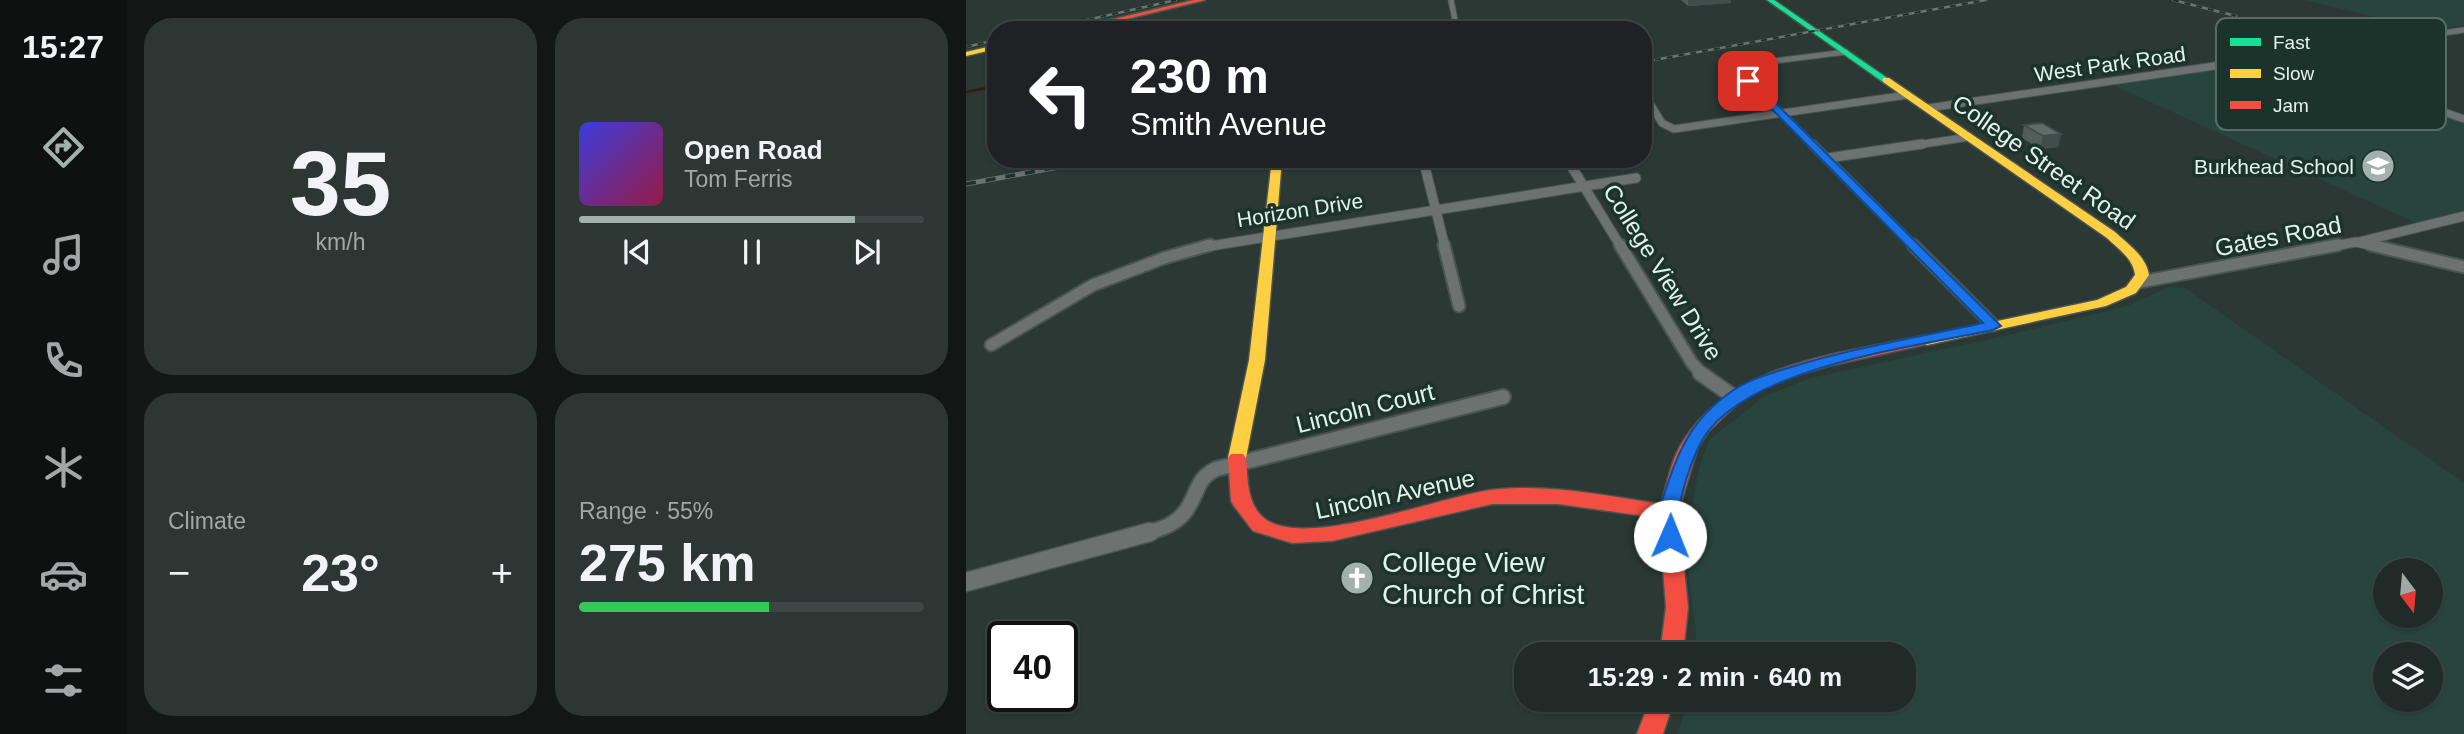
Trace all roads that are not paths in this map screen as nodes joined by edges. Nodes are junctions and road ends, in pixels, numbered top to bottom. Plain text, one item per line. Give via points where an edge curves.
1 (1202, 0) edge
2 (1451, 0) edge
3 (1770, 0) edge
4 (1110, 21) edge
5 (1455, 21) edge
6 (2464, 30) edge
7 (2446, 33) edge
8 (987, 49) edge
9 (1846, 52) junction
10 (966, 54) edge
11 (2216, 67) edge
12 (1907, 95) junction
13 (1652, 107) edge
14 (1928, 108) junction
15 (1782, 114) junction
16 (2446, 114) edge
17 (2464, 120) edge
18 (1969, 137) junction
19 (1828, 158) junction
20 (1276, 168) edge
21 (1425, 168) edge
22 (1573, 168) edge
23 (1636, 178) dead end
24 (1584, 186) junction
25 (1436, 208) junction
26 (2464, 216) edge
27 (1270, 233) junction
28 (2356, 242) junction
29 (2464, 267) edge
30 (2140, 282) junction
31 (1459, 306) dead end
32 (1993, 326) junction
33 (991, 345) dead end
34 (1503, 397) dead end
35 (1734, 397) junction
36 (1238, 464) junction
37 (1668, 512) junction
38 (966, 582) edge
39 (1673, 642) edge
40 (1658, 712) edge
41 (1650, 734) edge

1 - 4 street
2 - 5 street
3 - 9 street, College Street Road
6 - 7 street, West Park Road
8 - 10 street
9 - 12 street, College Street Road
9 - 15 street via 1737,67
11 - 14 street, West Park Road
12 - 14 street, College Street Road
12 - 15 street
13 - 15 street via 1662,123 1674,129
14 - 18 street, College Street Road
15 - 19 street
16 - 17 street
18 - 19 street
18 - 30 street, College Street Road via 2127,247 2143,268
19 - 32 street
20 - 27 street, Lincoln Avenue
21 - 25 street
22 - 24 street, College View Drive
23 - 24 street, Horizon Drive
24 - 25 street, Horizon Drive
24 - 35 street, College View Drive via 1692,363
25 - 27 street, Horizon Drive
25 - 31 street
26 - 28 street
27 - 33 street, Horizon Drive via 1164,258 1093,285
27 - 36 street, Lincoln Avenue via 1254,377
28 - 29 street, Gates Road
28 - 30 street, Gates Road
30 - 32 street via 2127,293 2101,303
32 - 35 street via 1824,362 1765,380
34 - 36 street, Lincoln Court
35 - 37 street via 1689,446
36 - 37 street, Lincoln Avenue via 1237,494 1245,512 1261,528 1289,537 1327,534 1493,497 1534,497
36 - 38 street, Lincoln Court via 1205,473 1188,509 1163,529
37 - 39 street via 1677,607
40 - 41 street

